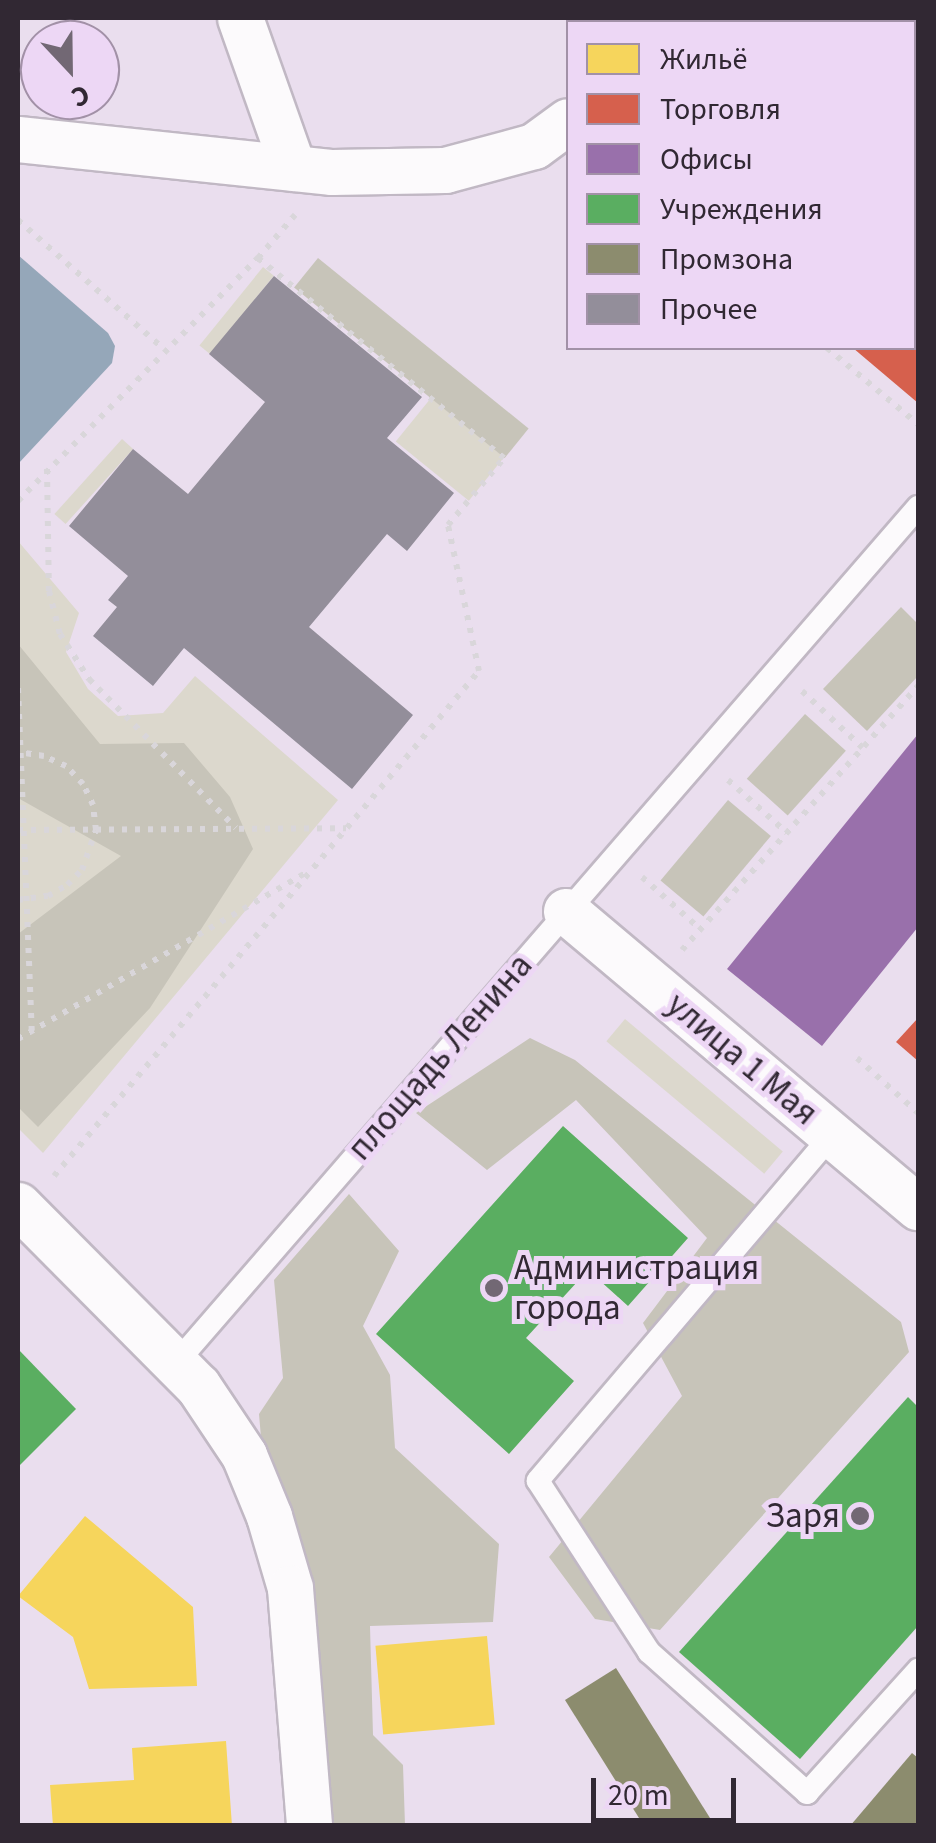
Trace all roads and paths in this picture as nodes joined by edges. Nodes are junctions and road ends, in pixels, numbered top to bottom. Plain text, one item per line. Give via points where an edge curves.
1 (240, 18) edge
2 (566, 122) edge
3 (18, 139) edge
4 (312, 170) junction
5 (18, 220) edge
6 (258, 258) junction
7 (164, 348) junction
8 (829, 350) edge
9 (918, 424) edge
10 (47, 468) junction
11 (18, 501) edge
12 (918, 508) edge
13 (793, 682) dead end
14 (918, 686) edge
15 (18, 688) edge
16 (864, 748) junction
17 (19, 752) edge
18 (717, 770) dead end
19 (236, 828) junction
20 (347, 828) junction
21 (20, 830) edge
22 (96, 830) junction
23 (787, 833) junction
24 (313, 868) junction
25 (632, 868) dead end
26 (22, 900) edge
27 (566, 911) junction
28 (700, 930) junction
29 (652, 984) junction
30 (32, 1031) junction
31 (18, 1039) edge
32 (856, 1058) dead end
33 (918, 1113) edge
34 (832, 1135) junction
35 (918, 1207) edge
36 (21, 1208) edge
37 (176, 1363) junction
38 (918, 1670) edge
39 (309, 1826) edge

1 - 4 street
2 - 4 street via 534,146 445,170
3 - 4 street
4 - 6 path
5 - 7 path
6 - 7 path
6 - 20 path via 504,458 448,525 479,672
7 - 10 path
8 - 9 path
10 - 11 path
10 - 19 path via 49,592 60,634 89,679
12 - 27 lane, площадь Ленина
13 - 16 path
14 - 16 path
15 - 17 path
16 - 23 path
17 - 21 path
17 - 22 path via 66,766 94,805
18 - 23 path
19 - 20 path
19 - 22 path
20 - 24 path
21 - 22 path
21 - 26 path
22 - 26 path via 82,870 48,896
23 - 28 path
24 - 30 path
24 - 36 path
25 - 28 path
26 - 30 path
27 - 29 street, улица 1 Мая
27 - 37 lane, площадь Ленина
28 - 29 path
29 - 34 street, улица 1 Мая
30 - 31 path
32 - 33 path
34 - 35 street, улица 1 Мая
34 - 38 lane via 538,1481 650,1652 806,1793
36 - 37 street
37 - 39 street via 244,1455 281,1551 294,1622

